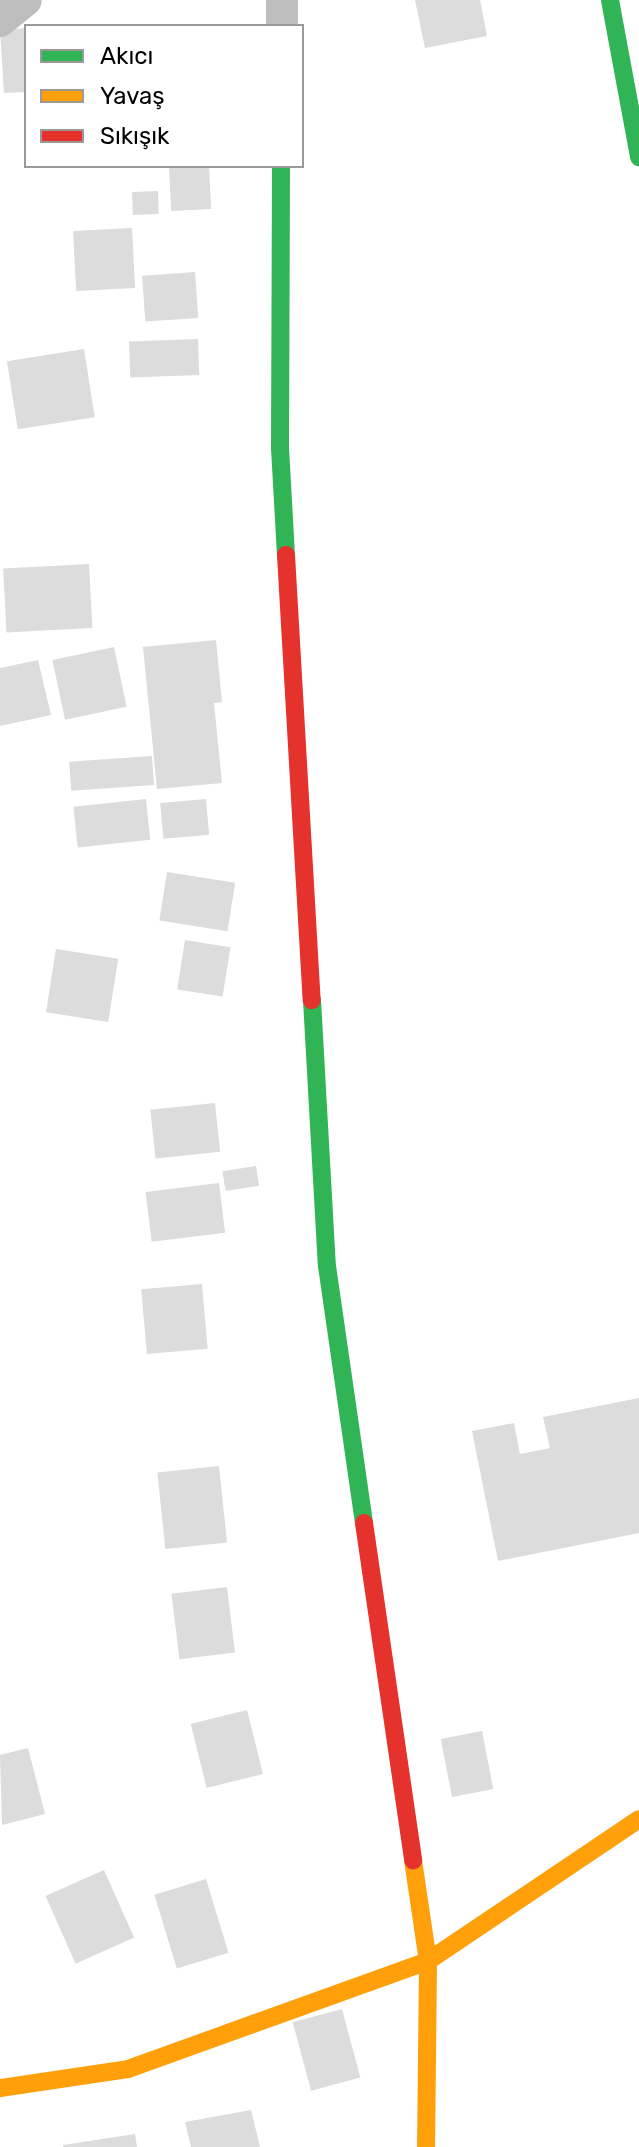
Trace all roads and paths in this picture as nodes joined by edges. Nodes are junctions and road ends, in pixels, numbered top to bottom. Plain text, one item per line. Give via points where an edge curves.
1 (26, 0) edge
2 (282, 0) edge
3 (610, 0) edge
4 (0, 21) edge
5 (282, 24) edge
6 (639, 157) edge
7 (281, 168) edge
8 (639, 1819) edge
9 (428, 1961) junction
10 (0, 2088) edge
11 (426, 2147) edge

1 - 4 street
2 - 5 street
3 - 6 street
7 - 9 street via 280,448 327,1266
8 - 9 street
9 - 10 street via 128,2069
9 - 11 street

